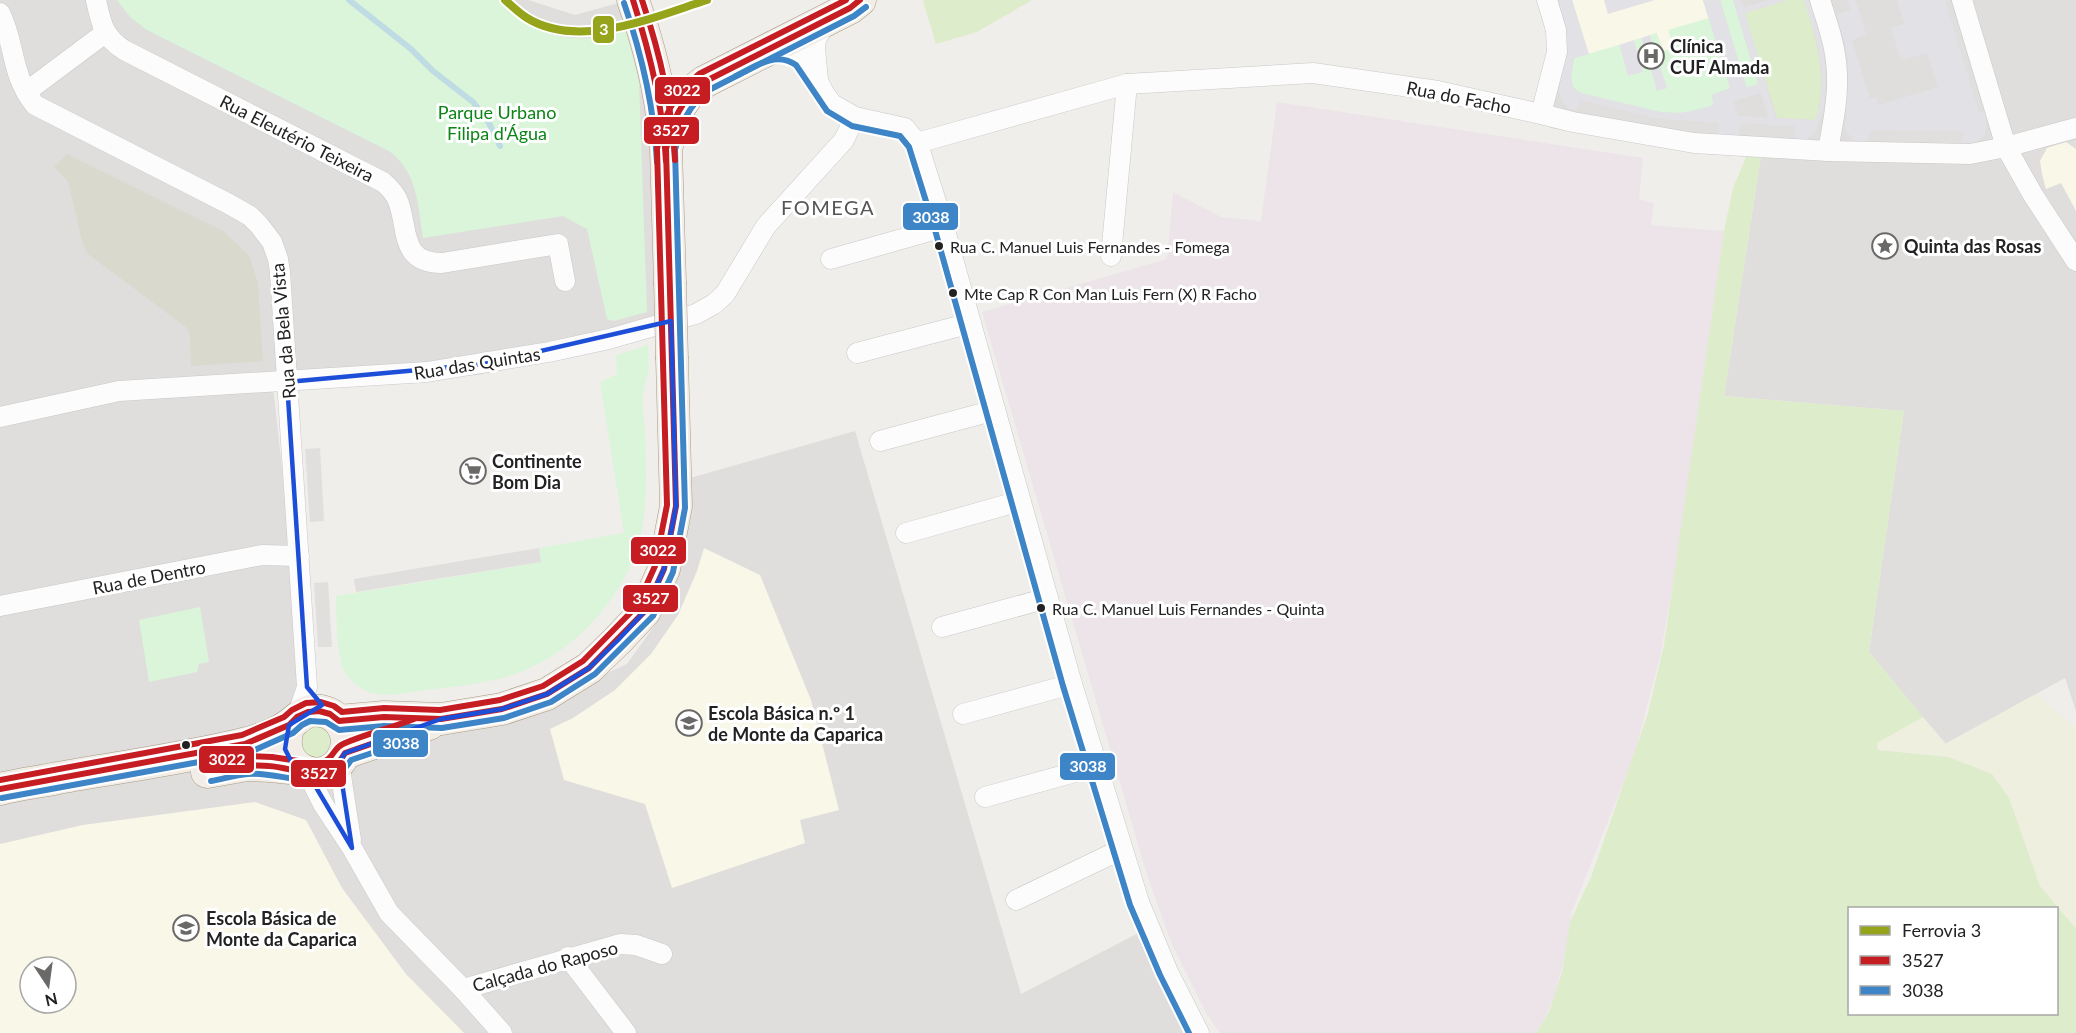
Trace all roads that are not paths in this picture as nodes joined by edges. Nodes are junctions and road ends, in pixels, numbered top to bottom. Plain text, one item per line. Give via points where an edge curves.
1 (96, 0) edge
2 (633, 0) edge
3 (860, 0) edge
4 (1547, 0) edge
5 (1820, 0) edge
6 (1962, 0) edge
7 (0, 13) edge
8 (828, 19) junction
9 (105, 33) junction
10 (650, 48) junction
11 (765, 51) junction
12 (720, 74) junction
13 (818, 81) junction
14 (1127, 84) junction
15 (26, 92) junction
16 (1541, 114) junction
17 (855, 117) junction
18 (2076, 128) edge
19 (917, 143) junction
20 (2006, 147) junction
21 (666, 149) junction
22 (1828, 151) junction
23 (944, 227) junction
24 (1111, 256) dead end
25 (831, 259) dead end
26 (2076, 261) edge
27 (565, 281) dead end
28 (971, 323) junction
29 (857, 353) dead end
30 (287, 382) junction
31 (995, 410) junction
32 (0, 417) edge
33 (880, 441) dead end
34 (1020, 501) junction
35 (906, 532) dead end
36 (299, 556) junction
37 (1048, 598) junction
38 (0, 606) edge
39 (942, 627) dead end
40 (1072, 684) junction
41 (307, 687) junction
42 (963, 714) dead end
43 (335, 717) junction
44 (441, 719) junction
45 (293, 721) junction
46 (342, 758) junction
47 (1097, 766) junction
48 (304, 770) junction
49 (0, 789) edge
50 (985, 797) dead end
51 (0, 812) edge
52 (352, 848) junction
53 (1122, 849) junction
54 (1016, 900) dead end
55 (662, 954) dead end
56 (568, 957) junction
57 (463, 989) junction
58 (502, 1033) edge
59 (626, 1033) edge
60 (1199, 1033) edge

1 - 9 street
2 - 10 main road
3 - 8 main road
4 - 16 street via 1556,30 1557,52
5 - 22 street via 1834,46 1837,76
6 - 20 street
7 - 15 street, Rua da Bela Vista
8 - 11 main road
8 - 13 street via 816,39
9 - 15 street
9 - 27 street, Rua Eleutério Teixeira via 123,50 383,182 399,202 405,238 419,258 442,263 558,244
10 - 12 main road via 658,62 682,78
10 - 21 main road
11 - 12 main road
11 - 13 street via 782,49 794,53
12 - 21 main road via 688,95 677,111
13 - 17 street via 832,104
14 - 16 street, Rua do Facho via 1313,73 1438,91
14 - 19 street, Rua do Facho
14 - 24 street
15 - 30 street, Rua da Bela Vista via 40,108 229,204 259,225 272,242 278,259
16 - 22 street, Rua do Facho via 1694,143
17 - 19 street via 905,128
17 - 30 street, Rua das Quintas via 844,140 766,226 725,294 696,314 609,339 484,364
18 - 20 street, Rua do Facho
19 - 23 street
20 - 22 street, Rua do Facho via 1970,154
20 - 26 street
21 - 44 main road, bridge via 676,506 664,568 645,611 589,668 547,694 502,709
23 - 25 street
23 - 28 street
28 - 29 street
28 - 31 street
30 - 32 street, Rua das Quintas via 119,391
30 - 36 street, Rua da Bela Vista
31 - 33 street
31 - 34 street
34 - 35 street
34 - 37 street
36 - 38 street, Rua de Dentro via 262,555
36 - 41 street, Rua da Bela Vista
37 - 39 street
37 - 40 street
40 - 42 street
40 - 47 street
41 - 43 street
41 - 45 street, Rua da Bela Vista
43 - 44 main road
43 - 45 main road via 308,712
43 - 46 main road via 347,742
44 - 46 main road
45 - 48 main road via 285,737 285,750 291,761
45 - 49 main road via 245,744
46 - 48 main road via 330,770
46 - 52 street
47 - 50 street
47 - 53 street
48 - 51 main road via 247,765
48 - 52 street
52 - 57 street via 389,913
53 - 54 street
53 - 60 street via 1164,962
55 - 56 street, Calçada do Raposo via 620,944
56 - 57 street, Calçada do Raposo
56 - 59 street
57 - 58 street

